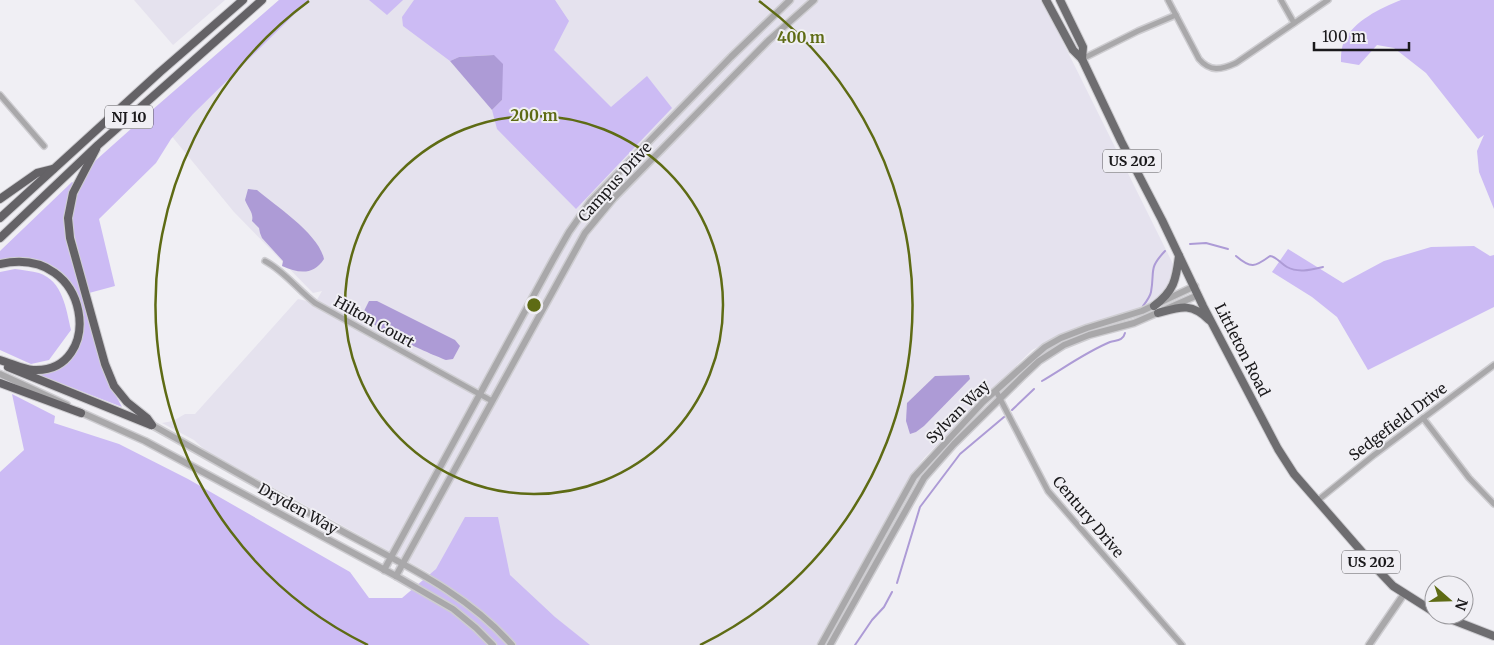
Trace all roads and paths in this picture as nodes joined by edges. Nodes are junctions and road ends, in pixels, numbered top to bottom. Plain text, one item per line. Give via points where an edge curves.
1 (243, 0) edge
2 (262, 0) edge
3 (790, 0) edge
4 (814, 0) edge
5 (1046, 0) edge
6 (1060, 0) edge
7 (1168, 0) edge
8 (1281, 0) edge
9 (1328, 0) edge
10 (1176, 15) junction
11 (1294, 23) junction
12 (1082, 59) junction
13 (0, 95) edge
14 (98, 145) junction
15 (44, 146) dead end
16 (55, 168) junction
17 (0, 199) edge
18 (0, 218) edge
19 (0, 238) edge
20 (1180, 256) junction
21 (264, 261) dead end
22 (0, 264) edge
23 (1195, 286) junction
24 (1198, 295) junction
25 (1156, 309) junction
26 (1212, 323) junction
27 (0, 360) edge
28 (0, 364) edge
29 (1494, 365) edge
30 (0, 374) edge
31 (0, 384) edge
32 (996, 391) junction
33 (479, 394) junction
34 (1000, 399) junction
35 (492, 401) junction
36 (81, 413) junction
37 (1423, 418) junction
38 (152, 425) junction
39 (1317, 501) junction
40 (1494, 504) edge
41 (390, 558) junction
42 (402, 564) junction
43 (384, 570) junction
44 (396, 576) junction
45 (1404, 594) junction
46 (1424, 606) edge
47 (1466, 625) edge
48 (1494, 636) edge
49 (493, 645) edge
50 (512, 645) edge
51 (821, 645) edge
52 (830, 645) edge
53 (1182, 645) edge
54 (1370, 645) edge

1 - 16 highway, NJ 10
2 - 14 highway, NJ 10
3 - 33 street, Campus Drive via 590,202 561,246
4 - 35 street, Campus Drive via 768,41 585,232
5 - 12 main road, Littleton Road / US 202 via 1073,50
6 - 12 main road, Littleton Road / US 202 via 1083,47
7 - 10 street
8 - 11 street
9 - 11 street
10 - 11 street via 1199,59 1216,69 1236,63
10 - 12 street
12 - 20 main road, Littleton Road / US 202
13 - 15 street
14 - 19 highway, NJ 10
14 - 38 highway via 73,193 68,218 70,238 114,386
16 - 17 highway via 36,173
16 - 18 highway, NJ 10
20 - 23 main road, Littleton Road / US 202
20 - 25 main road via 1172,287
21 - 33 street, Hilton Court via 278,268 315,303
22 - 27 highway via 30,262 58,275 76,298 80,320 75,345 54,366 32,370
23 - 24 main road, Littleton Road / US 202
23 - 25 street, Sylvan Way
24 - 25 street, Sylvan Way
24 - 26 main road, Littleton Road / US 202
25 - 26 main road via 1189,307
25 - 32 street, Sylvan Way via 1061,338 1045,347
25 - 34 street, Sylvan Way via 1134,323 1064,345 1039,361
26 - 39 main road, Littleton Road / US 202 via 1270,437 1294,474
28 - 38 highway
29 - 37 street, Sedgefield Drive
30 - 36 street, Dryden Way
31 - 36 highway
32 - 34 street, Century Drive
32 - 51 street, Sylvan Way via 914,477
33 - 35 street, Hilton Court
33 - 41 street, Campus Drive
34 - 52 street, Sylvan Way via 924,478
34 - 53 street, Century Drive via 1048,492
35 - 42 street, Campus Drive
36 - 43 street, Dryden Way via 146,441
37 - 39 street, Sedgefield Drive
37 - 40 street via 1469,478
38 - 41 street, Dryden Way
39 - 45 main road, Littleton Road / US 202 via 1376,568
41 - 42 street, Dryden Way
41 - 43 street, Campus Drive
42 - 44 street, Campus Drive
42 - 50 street, Dryden Way via 463,600 482,614
43 - 44 street, Dryden Way
44 - 49 street, Dryden Way via 453,609
45 - 46 main road, Littleton Road / US 202
45 - 54 street
47 - 48 main road

